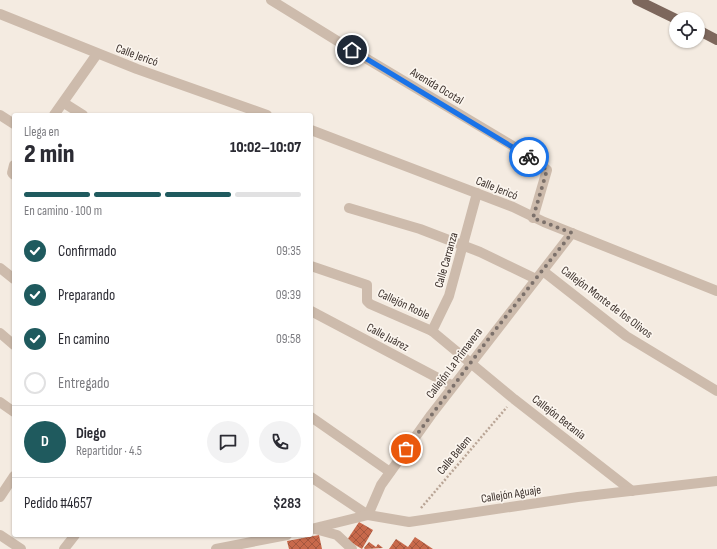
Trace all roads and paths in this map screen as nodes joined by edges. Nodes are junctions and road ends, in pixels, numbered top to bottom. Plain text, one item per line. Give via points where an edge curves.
1 (271, 0) edge
2 (637, 0) edge
3 (0, 14) edge
4 (669, 16) edge
5 (705, 34) edge
6 (717, 40) edge
7 (98, 54) junction
8 (64, 103) junction
9 (56, 113) edge
10 (80, 113) edge
11 (261, 113) edge
12 (0, 114) edge
13 (12, 123) edge
14 (313, 131) edge
15 (477, 193) junction
16 (349, 208) dead end
17 (533, 218) junction
18 (572, 233) junction
19 (464, 246) junction
20 (313, 267) edge
21 (0, 268) edge
22 (543, 271) junction
23 (12, 277) edge
24 (536, 279) junction
25 (717, 291) edge
26 (313, 312) edge
27 (432, 331) junction
28 (0, 333) edge
29 (12, 343) edge
30 (471, 362) junction
31 (452, 386) junction
32 (717, 391) edge
33 (514, 399) junction
34 (0, 402) edge
35 (12, 411) edge
36 (313, 418) edge
37 (390, 472) junction
38 (313, 478) edge
39 (12, 479) edge
40 (717, 482) edge
41 (632, 491) junction
42 (0, 497) edge
43 (368, 515) junction
44 (409, 522) junction
45 (313, 528) edge
46 (313, 528) edge
47 (0, 535) edge
48 (73, 537) edge
49 (277, 537) edge
50 (21, 549) edge
51 (64, 549) edge
52 (216, 549) edge
53 (352, 549) edge

1 - 17 street, Avenida Ocotal via 547,170
2 - 4 main road
3 - 7 street, Calle Jericó
5 - 6 main road
7 - 8 street
7 - 11 street, Calle Jericó
8 - 9 street
8 - 10 street
12 - 13 street
14 - 15 street, Calle Jericó
15 - 17 street, Calle Jericó
15 - 19 street, Calle Carranza
16 - 19 street via 420,229
17 - 18 street, Calle Jericó
18 - 22 street, Callejón La Primavera
18 - 25 street, Calle Jericó
19 - 24 street
19 - 27 street, Calle Carranza via 450,296
20 - 27 street, Callejón Roble via 362,282 367,285 367,298 370,304
21 - 23 street
22 - 24 street, Callejón La Primavera
22 - 32 street, Callejón Monte de los Olivos via 626,336
24 - 30 street, Callejón La Primavera
26 - 31 street, Calle Juárez
27 - 30 street, Callejón Roble
28 - 29 street
30 - 31 street, Callejón La Primavera
30 - 33 street, Callejón Betania
31 - 37 street, Callejón La Primavera
33 - 41 street, Callejón Betania
33 - 44 path, Calle Belem
34 - 35 street
36 - 37 street
37 - 43 street, Callejón La Primavera via 381,485
38 - 43 street
39 - 42 street
40 - 41 street, Callejón Aguaje
41 - 44 street, Callejón Aguaje
43 - 44 street, Callejón Aguaje
43 - 45 street, Callejón Aguaje
46 - 53 street via 337,535
47 - 50 street
48 - 51 street
49 - 52 street

